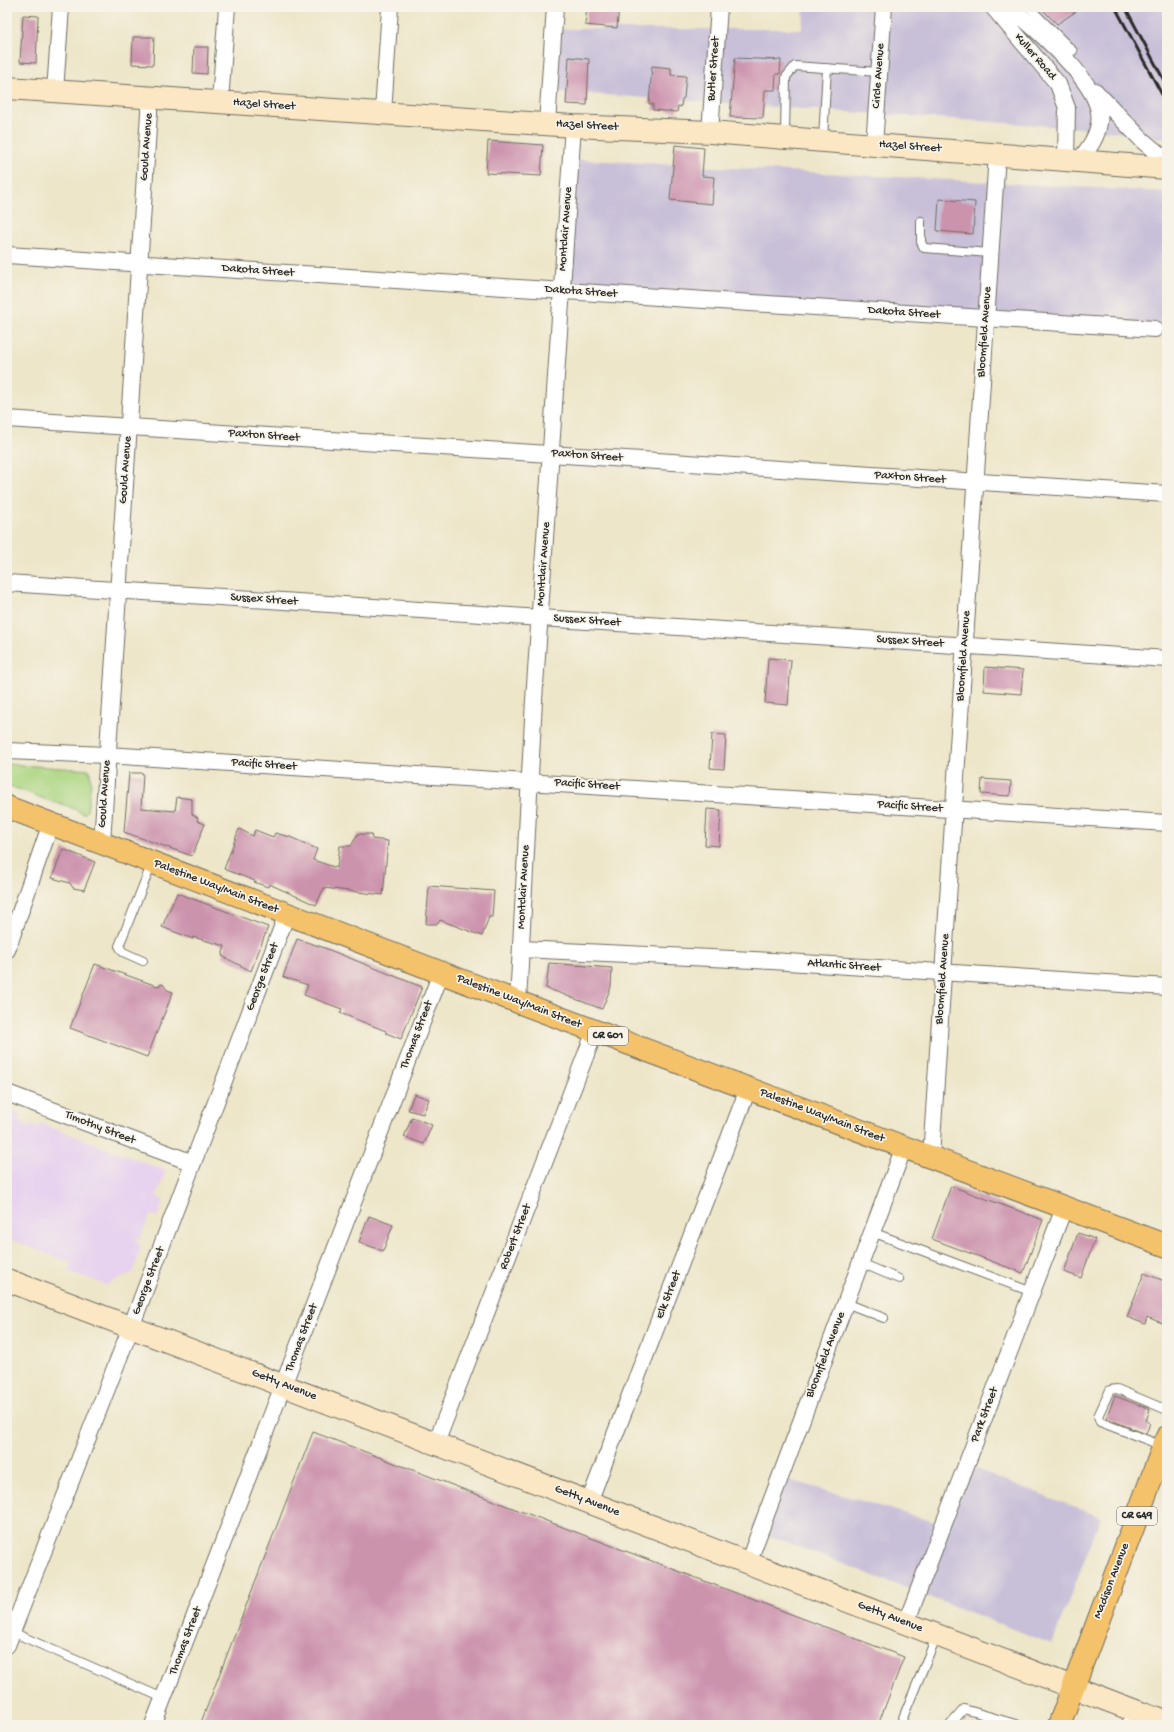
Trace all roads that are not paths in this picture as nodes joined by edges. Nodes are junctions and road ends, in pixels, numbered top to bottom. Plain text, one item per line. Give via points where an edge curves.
1 (61, 7) edge
2 (227, 7) edge
3 (390, 7) edge
4 (555, 7) edge
5 (718, 7) edge
6 (884, 7) edge
7 (993, 7) edge
8 (1010, 7) edge
9 (1029, 7) edge
10 (1072, 58) junction
11 (828, 68) junction
12 (879, 72) junction
13 (9, 90) edge
14 (55, 91) junction
15 (150, 97) junction
16 (220, 102) junction
17 (383, 113) junction
18 (547, 124) junction
19 (573, 126) junction
20 (710, 132) junction
21 (785, 138) junction
22 (823, 141) junction
23 (874, 145) junction
24 (997, 154) junction
25 (1073, 160) junction
26 (1160, 161) edge
27 (922, 221) dead end
28 (990, 253) junction
29 (7, 255) edge
30 (139, 264) junction
31 (562, 291) junction
32 (986, 318) junction
33 (1155, 329) dead end
34 (7, 419) edge
35 (128, 427) junction
36 (551, 453) junction
37 (975, 482) junction
38 (1167, 494) edge
39 (7, 583) edge
40 (118, 591) junction
41 (540, 617) junction
42 (965, 645) junction
43 (1167, 659) edge
44 (7, 751) edge
45 (107, 755) junction
46 (530, 782) junction
47 (7, 807) edge
48 (954, 809) junction
49 (1167, 823) edge
50 (51, 824) junction
51 (102, 843) junction
52 (153, 862) junction
53 (287, 914) junction
54 (12, 920) edge
55 (521, 949) junction
56 (7, 950) edge
57 (143, 961) dead end
58 (441, 973) junction
59 (943, 973) junction
60 (1167, 987) edge
61 (518, 1002) junction
62 (595, 1031) junction
63 (748, 1089) junction
64 (7, 1093) edge
65 (904, 1147) junction
66 (931, 1157) junction
67 (193, 1163) junction
68 (1064, 1208) junction
69 (872, 1232) junction
70 (1167, 1246) edge
71 (861, 1263) junction
72 (899, 1279) dead end
73 (7, 1280) edge
74 (1032, 1292) junction
75 (846, 1303) junction
76 (884, 1318) dead end
77 (131, 1327) junction
78 (284, 1385) junction
79 (1167, 1410) edge
80 (1165, 1442) edge
81 (436, 1443) junction
82 (589, 1502) junction
83 (748, 1563) junction
84 (906, 1623) junction
85 (937, 1635) junction
86 (10, 1639) edge
87 (1072, 1687) junction
88 (163, 1698) junction
89 (1129, 1717) edge
90 (1167, 1723) edge
91 (153, 1725) edge
92 (900, 1725) edge
93 (950, 1725) edge
94 (1019, 1725) edge
95 (1059, 1725) edge

1 - 14 street
2 - 16 street
3 - 17 street
4 - 18 street
5 - 20 street, Butler Street
6 - 12 street, Circle Avenue
7 - 25 street, Kuller Road via 1058,84 1067,108
8 - 10 street, Kuller Road
9 - 10 lane
10 - 25 street, Kuller Road via 1099,109 1100,122 1096,135
10 - 26 street, Kuller Road
11 - 12 lane
11 - 21 lane via 796,66 786,77
11 - 22 lane
12 - 23 street, Circle Avenue
13 - 14 street, Hazel Street
14 - 15 street, Hazel Street
15 - 16 street, Hazel Street
15 - 30 street, Gould Avenue
16 - 17 street, Hazel Street
17 - 18 street, Hazel Street
18 - 19 street, Hazel Street
19 - 20 street, Hazel Street
19 - 31 street, Montclair Avenue
20 - 21 street, Hazel Street
21 - 22 street, Hazel Street
22 - 23 street, Hazel Street
23 - 24 street, Hazel Street
24 - 25 street, Hazel Street
24 - 28 street, Bloomfield Avenue
25 - 26 street, Hazel Street
27 - 28 lane via 921,242 924,248
28 - 32 street, Bloomfield Avenue
29 - 30 street, Dakota Street
30 - 31 street, Dakota Street
30 - 35 street, Gould Avenue
31 - 32 street, Dakota Street
31 - 36 street, Montclair Avenue
32 - 33 street, Dakota Street
32 - 37 street, Bloomfield Avenue
34 - 35 street, Paxton Street
35 - 36 street, Paxton Street
35 - 40 street, Gould Avenue
36 - 37 street, Paxton Street
36 - 41 street, Montclair Avenue
37 - 38 street, Paxton Street
37 - 42 street, Bloomfield Avenue
39 - 40 street, Sussex Street
40 - 41 street, Sussex Street
40 - 45 street, Gould Avenue
41 - 42 street, Sussex Street
41 - 46 street, Montclair Avenue
42 - 43 street, Sussex Street
42 - 48 street, Bloomfield Avenue
44 - 45 street, Pacific Street
45 - 46 street, Pacific Street
45 - 51 street, Gould Avenue
46 - 48 street, Pacific Street
46 - 55 street, Montclair Avenue
47 - 50 main road, CR 601
48 - 49 street, Pacific Street
48 - 59 street, Bloomfield Avenue
50 - 51 main road, Palestine Way/Main Street / CR 601
50 - 54 street
51 - 52 main road, Palestine Way/Main Street / CR 601
52 - 53 main road, Palestine Way/Main Street / CR 601
52 - 57 lane via 119,946 123,952
53 - 58 main road, Palestine Way/Main Street / CR 601
53 - 67 street, George Street
54 - 56 street
55 - 59 street, Atlantic Street via 772,961
55 - 61 street, Montclair Avenue
58 - 61 main road, Palestine Way/Main Street / CR 601
58 - 78 street, Thomas Street
59 - 60 street, Atlantic Street
59 - 66 street, Bloomfield Avenue
61 - 62 main road, Palestine Way/Main Street / CR 601
62 - 63 main road, Palestine Way/Main Street / CR 601
62 - 81 street, Robert Street
63 - 65 main road, Palestine Way/Main Street / CR 601
63 - 82 street, Elk Street
64 - 67 street, Timothy Street
65 - 66 main road, Palestine Way/Main Street / CR 601
65 - 69 street, Bloomfield Avenue
66 - 68 main road, Palestine Way/Main Street / CR 601
67 - 77 street, George Street
68 - 70 main road, Palestine Way/Main Street / CR 601
68 - 74 street, Park Street
69 - 71 street, Bloomfield Avenue
69 - 74 lane
71 - 72 lane
71 - 75 street, Bloomfield Avenue
73 - 77 street, Getty Avenue
74 - 84 street, Park Street
75 - 76 lane
75 - 83 street, Bloomfield Avenue
77 - 78 street, Getty Avenue
77 - 86 street, George Street
78 - 81 street, Getty Avenue
78 - 88 street, Thomas Street
79 - 80 lane via 1117,1389 1110,1390 1098,1416 1100,1422
80 - 87 main road, Madison Avenue / CR 649
81 - 82 street, Getty Avenue
82 - 83 street, Getty Avenue
83 - 84 street, Getty Avenue
84 - 85 street, Getty Avenue
85 - 87 street, Getty Avenue
85 - 92 lane
86 - 88 lane
87 - 89 street, Getty Avenue
87 - 95 main road, Madison Avenue / CR 649
88 - 91 street, Thomas Street
89 - 90 street, Getty Avenue
93 - 94 lane via 964,1709

